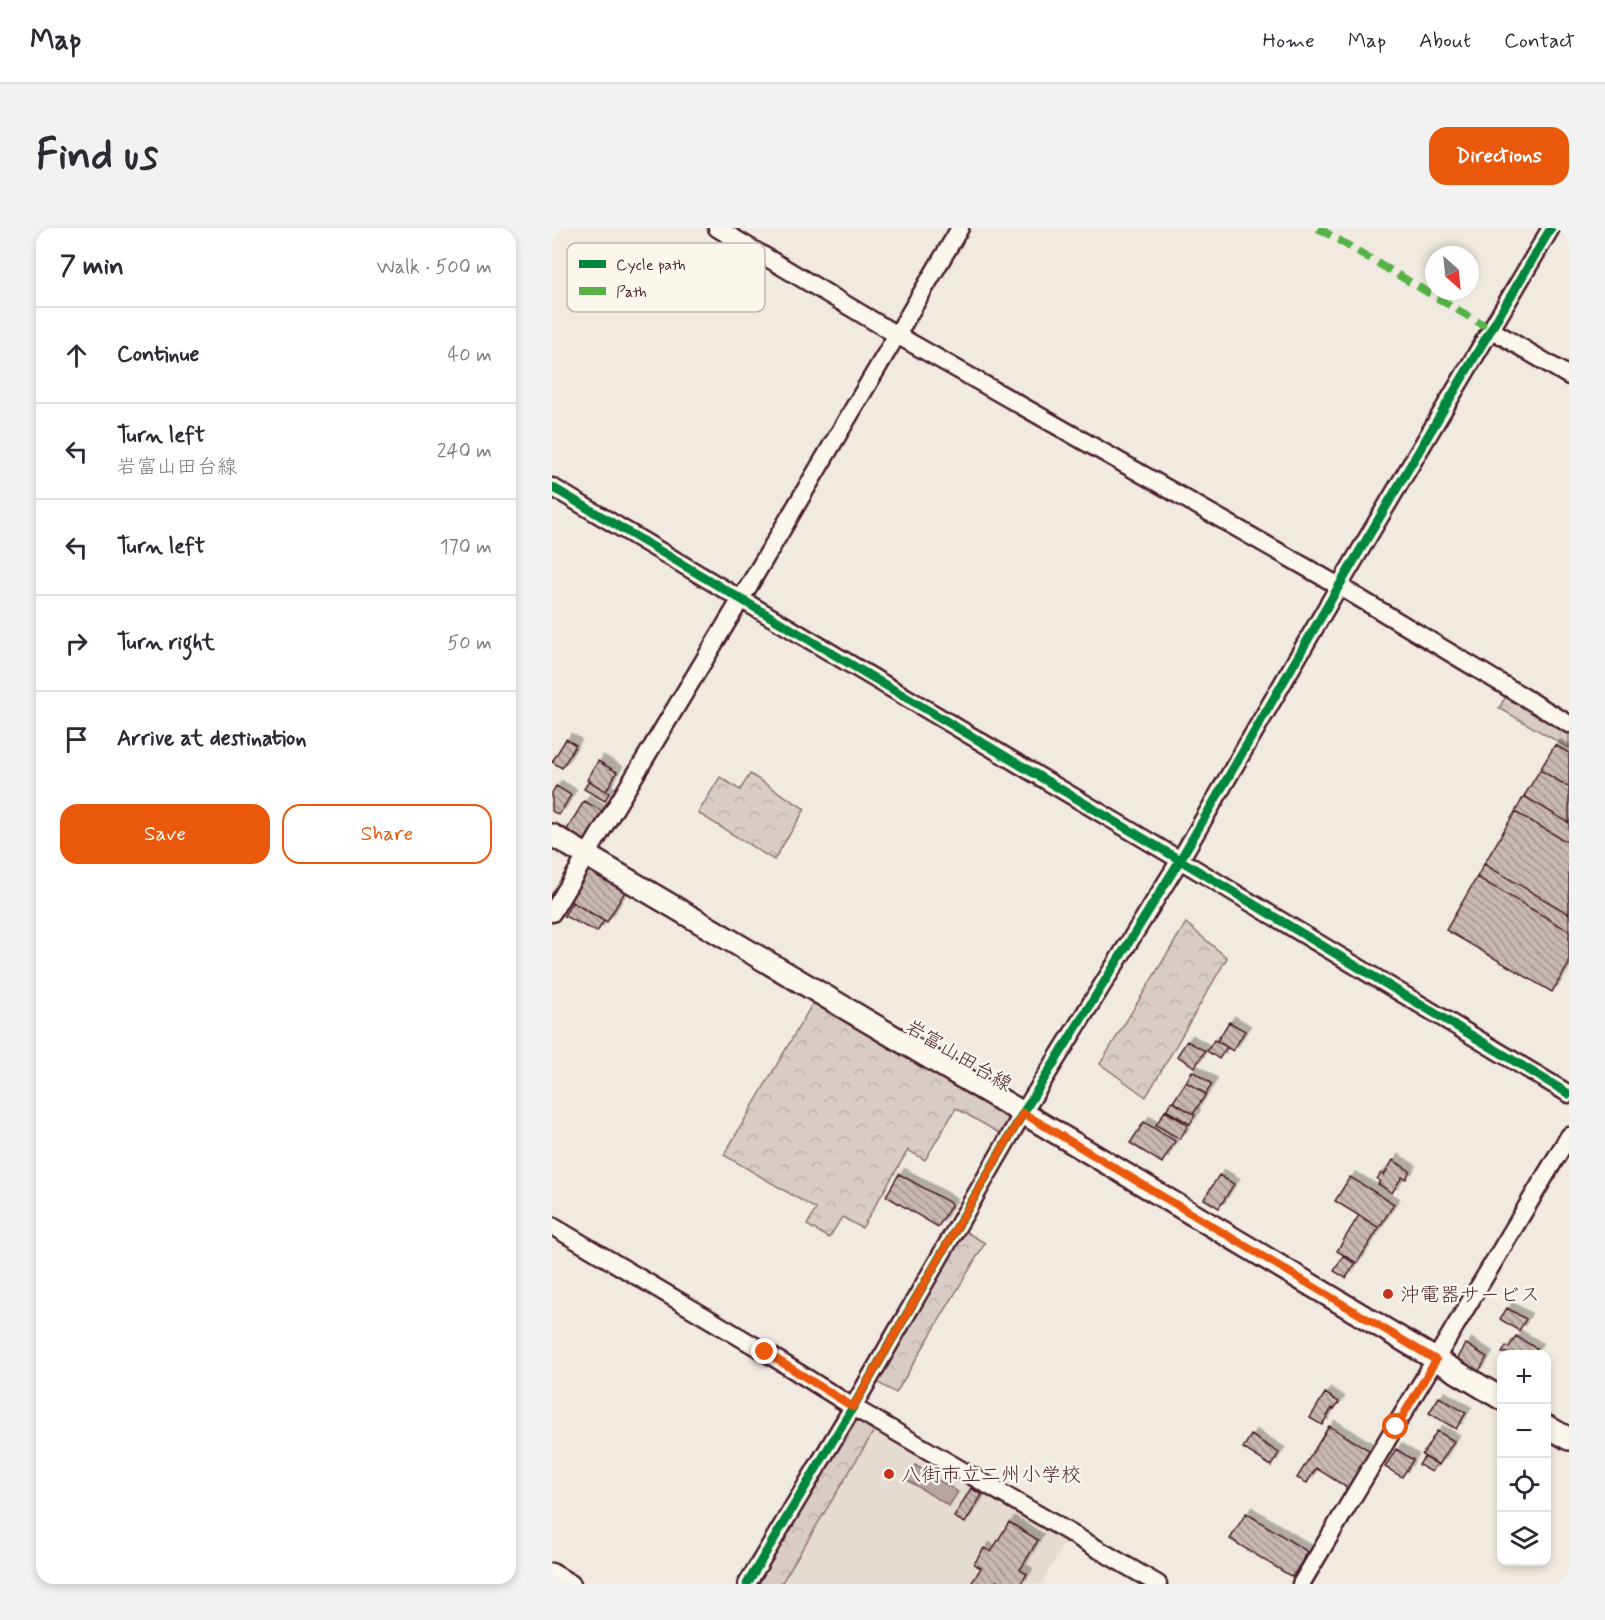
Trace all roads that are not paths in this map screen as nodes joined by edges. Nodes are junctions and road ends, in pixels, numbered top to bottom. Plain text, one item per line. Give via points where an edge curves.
1 (717, 228) edge
2 (960, 228) edge
3 (1551, 228) edge
4 (742, 243) edge
5 (765, 257) edge
6 (1492, 330) junction
7 (897, 335) junction
8 (1569, 376) edge
9 (552, 487) edge
10 (1339, 586) junction
11 (741, 599) junction
12 (1569, 724) edge
13 (552, 835) edge
14 (586, 856) junction
15 (1180, 860) junction
16 (552, 912) edge
17 (1569, 1094) edge
18 (1023, 1113) junction
19 (1569, 1136) edge
20 (552, 1226) edge
21 (1436, 1360) junction
22 (1497, 1396) edge
23 (853, 1407) junction
24 (1551, 1429) edge
25 (1569, 1439) edge
26 (552, 1572) edge
27 (572, 1584) edge
28 (747, 1584) edge
29 (1158, 1584) edge
30 (1301, 1584) edge

1 - 4 street
2 - 7 street
3 - 6 street
5 - 7 street
6 - 8 street
6 - 10 street
7 - 10 street
7 - 11 street
9 - 11 street
10 - 12 street
10 - 15 street
11 - 14 street
11 - 15 street
13 - 14 main road, 岩富山田台線
14 - 16 street
14 - 18 main road, 岩富山田台線
15 - 17 street
15 - 18 street
18 - 21 main road, 岩富山田台線
18 - 23 street
19 - 21 street
20 - 23 street
21 - 22 main road, 岩富山田台線
21 - 30 street
23 - 28 street
23 - 29 street
24 - 25 main road
26 - 27 street

